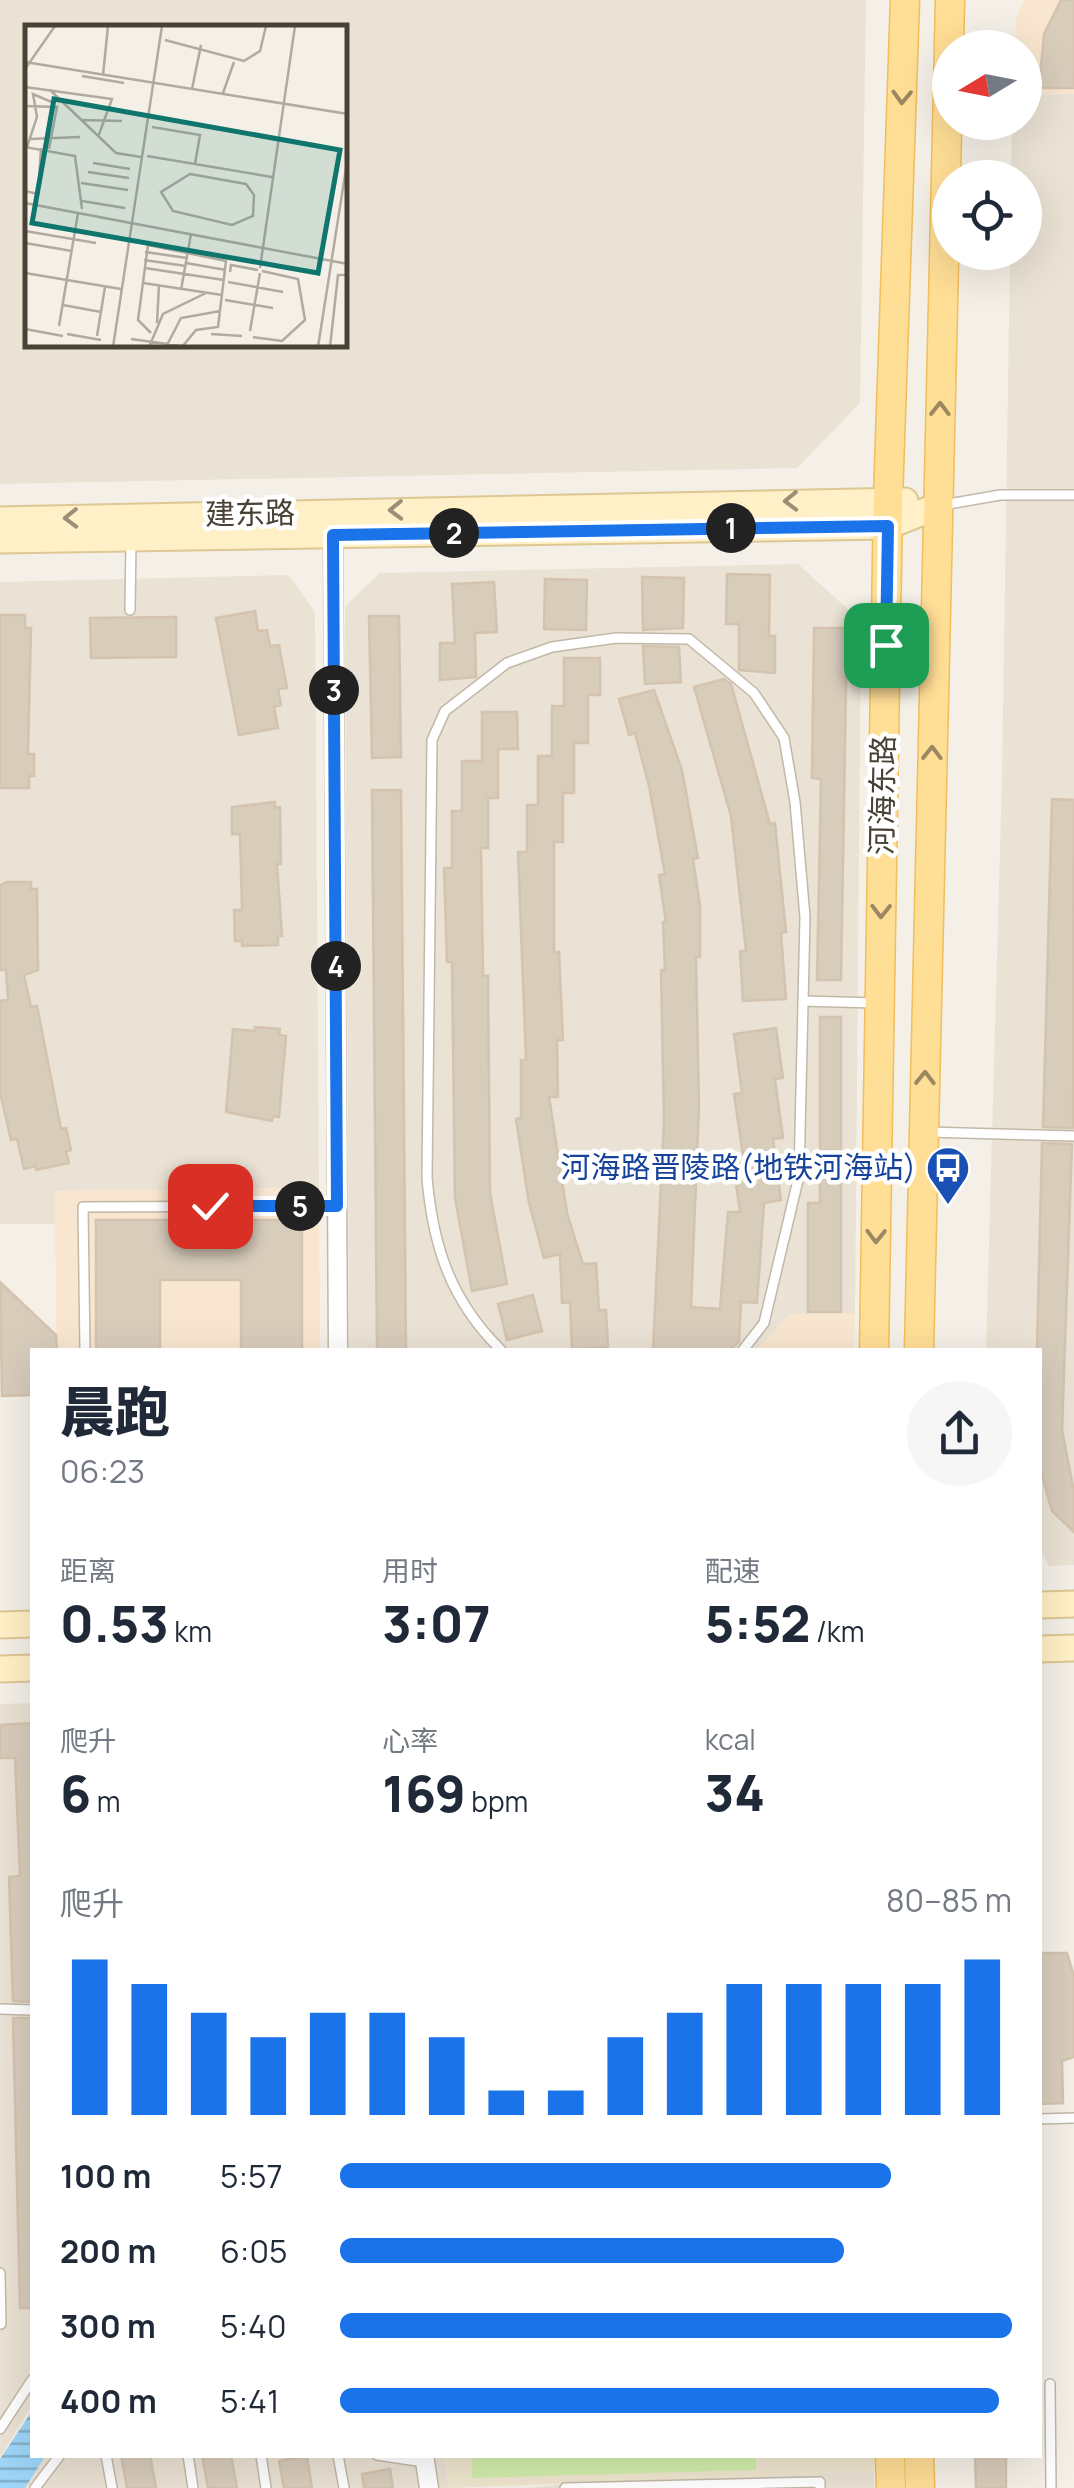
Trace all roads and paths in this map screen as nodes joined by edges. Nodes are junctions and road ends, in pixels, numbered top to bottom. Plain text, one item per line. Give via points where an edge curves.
1 (905, 0) edge
2 (950, 0) edge
3 (1074, 496) edge
4 (938, 506) junction
5 (888, 512) junction
6 (0, 520) edge
7 (333, 535) junction
8 (130, 538) junction
9 (0, 540) edge
10 (130, 610) dead end
11 (803, 1001) junction
12 (880, 1002) junction
13 (924, 1132) junction
14 (1074, 1136) edge
15 (337, 1206) junction
16 (85, 1348) edge
17 (338, 1348) edge
18 (500, 1348) edge
19 (744, 1348) edge
20 (874, 1348) edge
21 (919, 1348) edge
22 (1074, 1604) edge
23 (1042, 1605) edge
24 (30, 1624) edge
25 (0, 1625) edge
26 (1042, 1648) edge
27 (1074, 1648) edge
28 (30, 1668) edge
29 (0, 1669) edge
30 (0, 2009) edge
31 (30, 2010) edge
32 (1074, 2118) edge
33 (1042, 2119) edge
34 (0, 2273) edge
35 (1, 2324) edge
36 (30, 2383) edge
37 (1050, 2384) dead end
38 (0, 2429) edge
39 (58, 2458) edge
40 (107, 2458) edge
41 (188, 2458) edge
42 (261, 2458) edge
43 (339, 2458) edge
44 (890, 2458) edge
45 (920, 2458) edge
46 (424, 2459) edge
47 (35, 2488) edge
48 (112, 2488) edge
49 (193, 2488) edge
50 (266, 2488) edge
51 (344, 2488) edge
52 (428, 2488) edge
53 (566, 2488) edge
54 (820, 2488) edge
55 (891, 2488) edge
56 (920, 2488) edge
57 (1051, 2488) edge

1 -> 5 main road, 河海东路
4 -> 2 main road, 河海东路
3 - 4 lane via 1000,495
4 - 5 street, 建东路
13 -> 4 main road, 河海东路
5 -> 6 street, 建东路
5 - 7 street, 建东路
5 -> 12 main road, 河海东路
7 - 8 street, 建东路
7 - 15 street
8 - 9 street, 建东路
8 - 10 lane
11 - 12 lane
11 - 18 lane via 805,917 784,738 754,693 716,657 690,639 552,646 507,663 445,711 432,740 426,1178 446,1276
11 - 19 lane via 799,1176 764,1322
12 -> 20 main road, 河海东路
13 - 14 lane
13 - 21 main road, 河海东路
15 - 16 lane via 82,1207
15 - 17 street
22 - 23 street
24 - 25 street
26 - 27 street
28 - 29 street
30 - 31 lane
32 - 33 lane
34 - 35 lane
36 - 38 lane
37 - 57 lane
39 - 47 lane
40 - 48 lane
41 - 49 lane
42 - 50 lane
43 - 51 lane
44 - 55 main road
45 - 56 main road
46 - 52 street
53 - 54 lane via 820,2482

